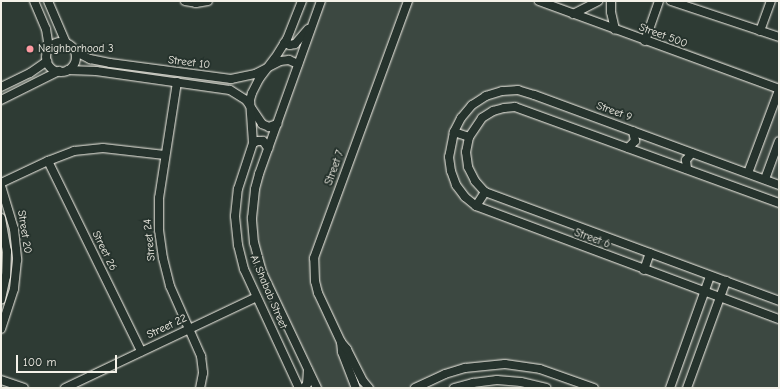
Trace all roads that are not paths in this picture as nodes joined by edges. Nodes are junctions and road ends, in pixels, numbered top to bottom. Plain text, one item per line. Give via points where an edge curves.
1 (35, 1) edge
2 (48, 1) edge
3 (185, 1) edge
4 (208, 1) edge
5 (302, 1) edge
6 (321, 1) edge
7 (408, 1) edge
8 (539, 1) edge
9 (598, 1) edge
10 (611, 1) edge
11 (659, 1) edge
12 (671, 1) edge
13 (771, 1) edge
14 (573, 14) junction
15 (312, 24) junction
16 (615, 30) junction
17 (760, 31) junction
18 (779, 37) edge
19 (644, 41) junction
20 (66, 43) junction
21 (284, 43) junction
22 (49, 48) junction
23 (76, 52) junction
24 (47, 61) junction
25 (102, 62) junction
26 (298, 64) junction
27 (269, 67) junction
28 (63, 71) junction
29 (101, 72) junction
30 (18, 79) junction
31 (231, 79) junction
32 (177, 82) junction
33 (1, 87) edge
34 (779, 89) edge
35 (22, 90) junction
36 (230, 90) junction
37 (1, 100) edge
38 (251, 106) junction
39 (277, 124) junction
40 (633, 131) junction
41 (454, 132) junction
42 (469, 137) junction
43 (779, 141) edge
44 (253, 143) junction
45 (268, 148) junction
46 (628, 148) junction
47 (692, 153) junction
48 (165, 155) junction
49 (48, 161) junction
50 (687, 169) junction
51 (748, 173) junction
52 (765, 179) junction
53 (1, 184) edge
54 (779, 185) edge
55 (485, 192) junction
56 (779, 203) edge
57 (476, 206) junction
58 (1, 218) edge
59 (650, 253) junction
60 (644, 270) junction
61 (710, 276) junction
62 (726, 281) junction
63 (704, 292) junction
64 (257, 297) junction
65 (720, 298) junction
66 (1, 299) edge
67 (779, 301) edge
68 (779, 320) edge
69 (188, 328) junction
70 (1, 329) edge
71 (341, 342) junction
72 (141, 351) junction
73 (308, 370) junction
74 (1, 380) edge
75 (474, 385) edge
76 (420, 387) edge
77 (24, 388) edge
78 (65, 388) edge
79 (200, 388) edge
80 (300, 388) edge
81 (318, 388) edge
82 (356, 388) edge
83 (369, 388) edge
84 (454, 388) edge
85 (546, 388) edge
86 (594, 388) edge
87 (670, 388) edge
88 (687, 388) edge

1 - 22 street via 46,29
2 - 20 street
3 - 4 street
5 - 21 street, Al Shabab Street
6 - 15 street, Al Shabab Street
7 - 71 street, Street 7 via 314,258 314,281
8 - 14 street, Street 500
9 - 14 street
10 - 16 street
11 - 19 street
12 - 17 street
13 - 17 street
14 - 16 street, Street 500
15 - 21 street via 295,44
15 - 26 street, Al Shabab Street
16 - 19 street, Street 500
17 - 18 street
19 - 34 street, Street 500
20 - 22 street via 58,42
20 - 23 street
21 - 27 street, Al Shabab Street
22 - 24 street
23 - 25 street, Street 10
23 - 28 street via 75,63
24 - 28 street via 52,68
24 - 30 street
25 - 29 street
25 - 31 street, Street 10
26 - 27 street, Street 10 via 284,60
26 - 39 street, Al Shabab Street
27 - 31 street, Street 10
27 - 38 street, Al Shabab Street via 253,88
28 - 29 street, Street 10
28 - 35 street, Street 10
29 - 32 street, Street 10
30 - 33 street
30 - 35 street
31 - 36 street
32 - 36 street, Street 10
32 - 48 street, Street 24
34 - 51 street
35 - 37 street, Street 10
36 - 38 street, Street 10
38 - 39 street, Street 10 via 262,124 269,127
38 - 44 street, Al Shabab Street
39 - 45 street, Al Shabab Street
40 - 41 street, Street 9 via 518,90 486,96 472,105
40 - 46 street via 635,141
40 - 47 street, Street 9
41 - 42 street
41 - 57 street, Street 6 via 450,157 451,171 456,185
42 - 46 street via 482,118 493,111 515,108
42 - 55 street via 466,152 468,167 475,181
43 - 52 street
44 - 45 street via 264,142
44 - 64 street, Al Shabab Street via 238,189 236,227 241,259
45 - 73 street, Al Shabab Street via 254,195 254,243 262,272
46 - 50 street
47 - 50 street via 686,160
47 - 51 street, Street 9
48 - 49 street via 103,148 74,152
48 - 69 street, Street 24 via 159,198 160,244 170,286
49 - 53 street
49 - 72 street, Street 26
50 - 56 street
51 - 52 street, Street 9
52 - 54 street, Street 9
53 - 70 street, Street 20 via 14,229 17,260 14,289
55 - 57 street
55 - 59 street, Street 6
57 - 60 street, Street 6
58 - 66 street, Street 20 via 7,252 6,276
59 - 60 street
59 - 61 street, Street 6
60 - 63 street, Street 6
61 - 62 street, Street 6
61 - 63 street
62 - 65 street
62 - 67 street, Street 6
63 - 65 street, Street 6
63 - 87 street
64 - 69 street, Street 22
64 - 80 street, Al Shabab Street
65 - 68 street, Street 6
65 - 88 street
69 - 72 street, Street 22
69 - 79 street, Street 24 via 203,365
71 - 82 street, Street 7 via 342,352
71 - 83 street, Street 7
72 - 78 street, Street 22
73 - 80 street via 307,384
73 - 81 street, Al Shabab Street
74 - 77 street
75 - 84 street
75 - 85 street via 509,380
76 - 86 street via 465,368 505,364 540,369

